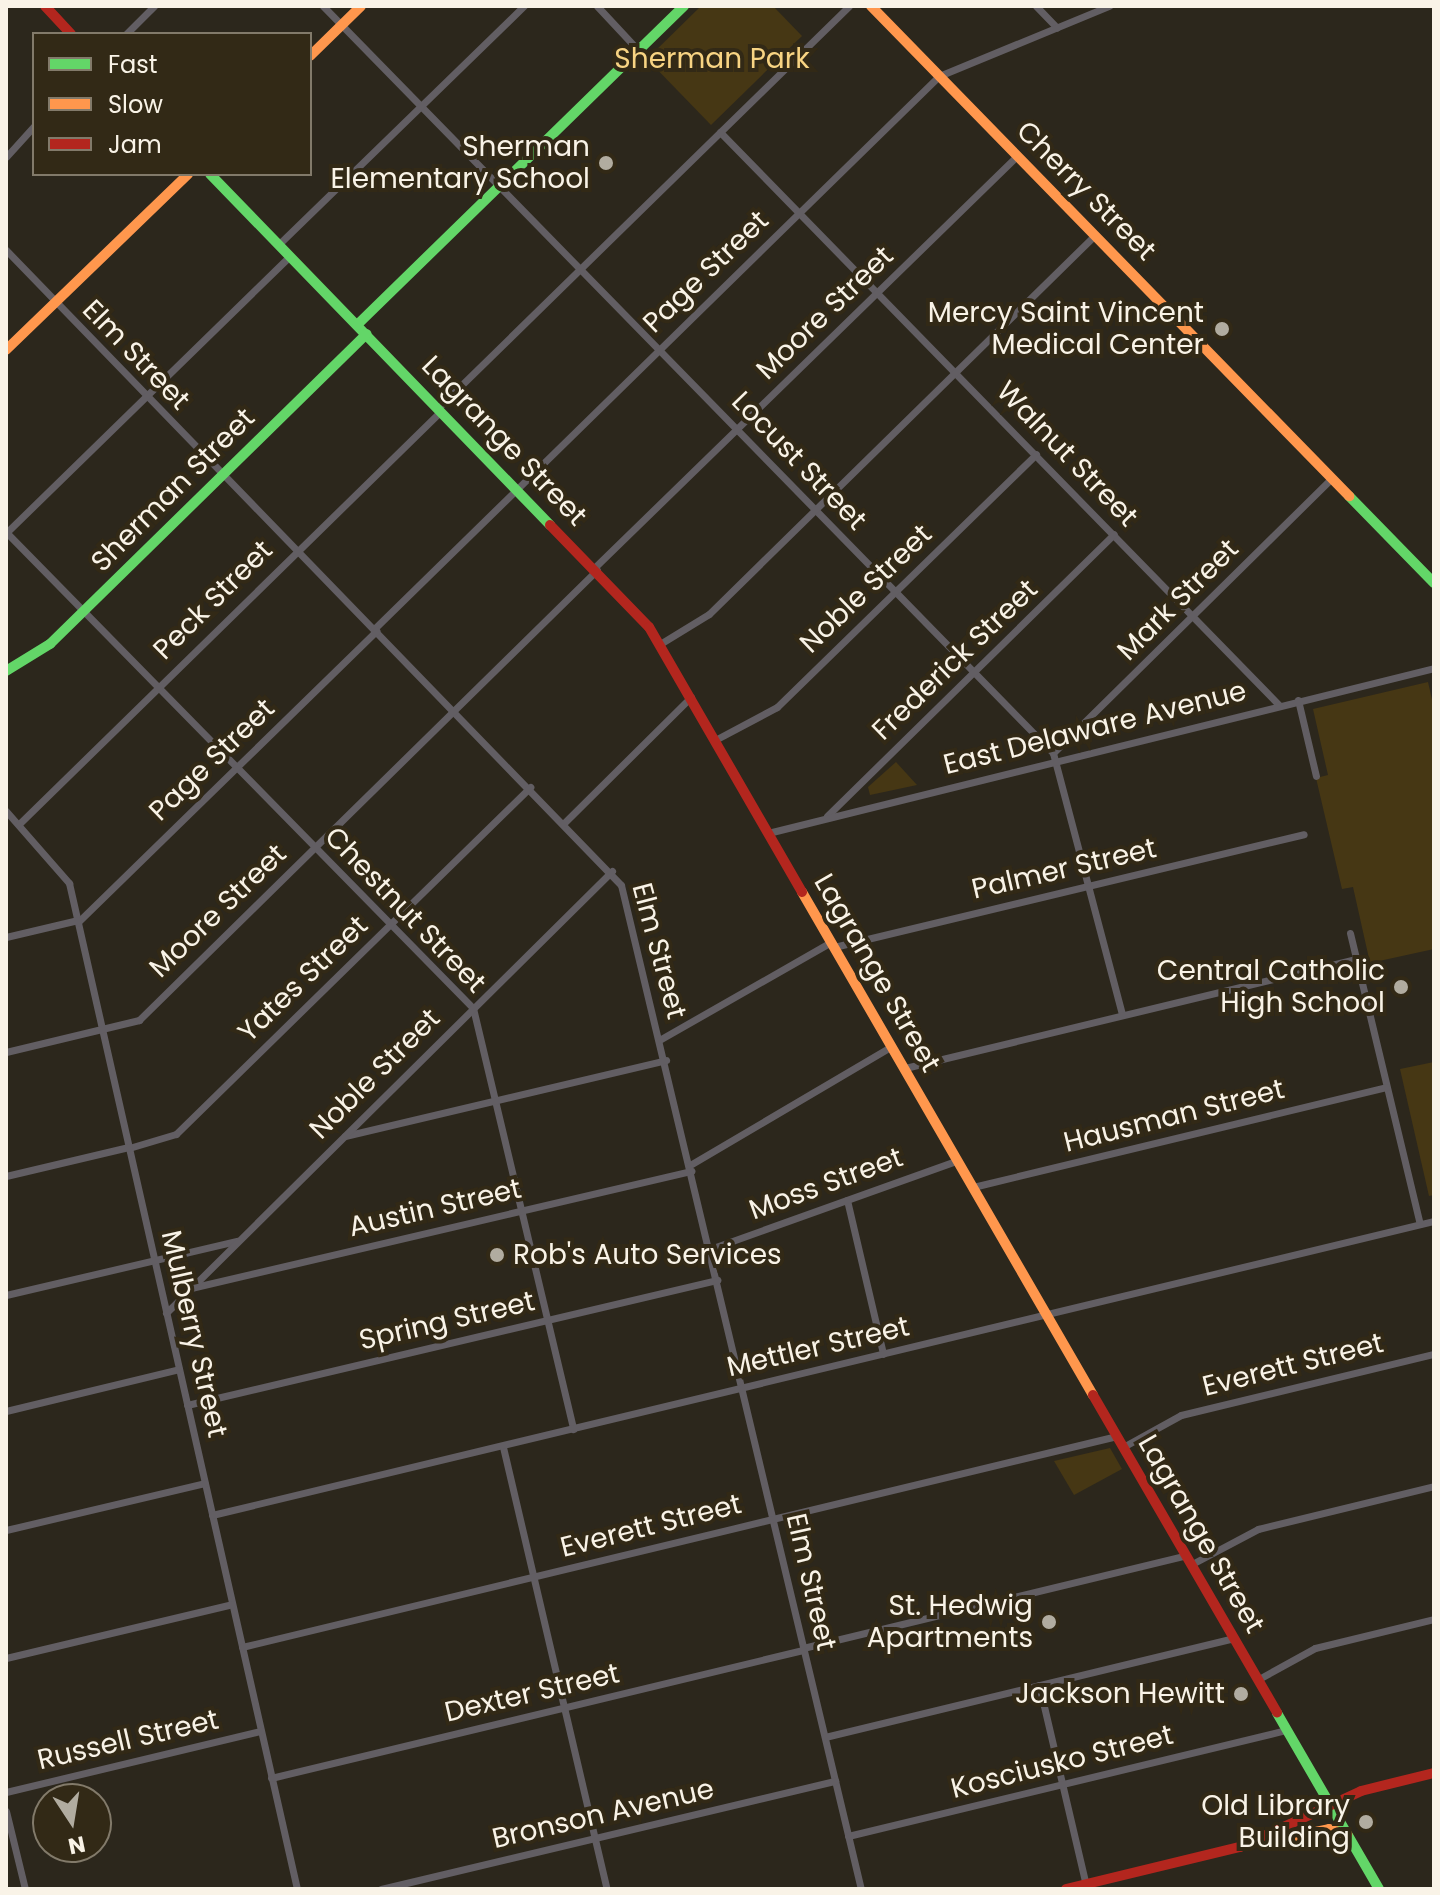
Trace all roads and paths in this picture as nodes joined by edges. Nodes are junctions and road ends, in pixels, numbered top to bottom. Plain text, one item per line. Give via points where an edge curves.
1 (45, 6) edge
2 (154, 6) edge
3 (323, 6) edge
4 (361, 6) edge
5 (524, 6) edge
6 (597, 6) edge
7 (684, 6) edge
8 (849, 6) edge
9 (871, 6) edge
10 (1036, 6) edge
11 (1109, 6) edge
12 (341, 25) junction
13 (1057, 28) junction
14 (69, 32) edge
15 (128, 32) edge
16 (639, 51) junction
17 (312, 54) edge
18 (939, 76) junction
19 (421, 106) junction
20 (32, 128) edge
21 (720, 132) junction
22 (1017, 156) junction
23 (6, 157) edge
24 (186, 176) edge
25 (212, 176) edge
26 (501, 188) junction
27 (799, 212) junction
28 (1095, 235) junction
29 (279, 244) junction
30 (6, 250) edge
31 (290, 256) junction
32 (580, 269) junction
33 (878, 292) junction
34 (54, 302) junction
35 (357, 325) junction
36 (367, 334) junction
37 (659, 349) junction
38 (6, 350) edge
39 (956, 371) junction
40 (146, 396) junction
41 (440, 409) junction
42 (738, 430) junction
43 (1036, 454) junction
44 (221, 474) junction
45 (1332, 478) junction
46 (516, 488) junction
47 (815, 508) junction
48 (6, 532) edge
49 (1114, 534) junction
50 (296, 549) junction
51 (596, 569) junction
52 (1434, 583) edge
53 (895, 591) junction
54 (84, 611) junction
55 (1194, 617) junction
56 (375, 630) junction
57 (660, 644) junction
58 (1434, 668) edge
59 (6, 671) edge
60 (974, 671) junction
61 (158, 686) junction
62 (691, 697) junction
63 (1298, 700) junction
64 (1279, 705) junction
65 (454, 710) junction
66 (715, 740) junction
67 (1056, 756) junction
68 (235, 768) junction
69 (1316, 776) dead end
70 (530, 787) junction
71 (8, 815) edge
72 (826, 817) junction
73 (564, 823) junction
74 (19, 824) junction
75 (768, 833) junction
76 (1304, 834) dead end
77 (314, 848) junction
78 (612, 871) junction
79 (1090, 885) junction
80 (78, 921) junction
81 (390, 925) junction
82 (1350, 933) dead end
83 (6, 937) edge
84 (833, 944) junction
85 (1355, 959) junction
86 (473, 1008) junction
87 (1122, 1015) junction
88 (102, 1029) junction
89 (661, 1039) junction
90 (892, 1046) junction
91 (6, 1052) edge
92 (666, 1060) junction
93 (905, 1068) junction
94 (1386, 1087) junction
95 (496, 1100) junction
96 (343, 1136) junction
97 (129, 1147) junction
98 (958, 1160) junction
99 (691, 1168) junction
100 (6, 1176) edge
101 (973, 1187) junction
102 (847, 1200) junction
103 (522, 1211) junction
104 (1434, 1221) edge
105 (1420, 1224) junction
106 (238, 1241) junction
107 (710, 1249) junction
108 (155, 1260) junction
109 (717, 1280) junction
110 (190, 1288) junction
111 (6, 1295) edge
112 (166, 1313) junction
113 (1047, 1314) junction
114 (547, 1320) junction
115 (883, 1354) junction
116 (1434, 1354) edge
117 (179, 1369) junction
118 (742, 1387) junction
119 (187, 1405) junction
120 (6, 1411) edge
121 (573, 1429) junction
122 (1117, 1436) junction
123 (503, 1447) junction
124 (1123, 1447) junction
125 (205, 1483) junction
126 (1434, 1486) edge
127 (212, 1515) junction
128 (773, 1518) junction
129 (6, 1530) edge
130 (1189, 1560) junction
131 (534, 1577) junction
132 (232, 1604) junction
133 (1434, 1619) edge
134 (1234, 1638) junction
135 (242, 1647) junction
136 (803, 1649) junction
137 (6, 1658) edge
138 (1257, 1680) junction
139 (1039, 1685) junction
140 (564, 1708) junction
141 (1286, 1730) junction
142 (261, 1731) junction
143 (825, 1737) junction
144 (1434, 1773) edge
145 (271, 1778) junction
146 (835, 1781) junction
147 (1062, 1784) junction
148 (6, 1792) edge
149 (1330, 1806) junction
150 (6, 1811) edge
151 (1347, 1834) junction
152 (848, 1836) junction
153 (595, 1838) junction
154 (1226, 1851) junction
155 (1087, 1886) edge
156 (296, 1888) edge
157 (25, 1889) edge
158 (286, 1889) edge
159 (381, 1889) edge
160 (607, 1889) edge
161 (861, 1889) edge
162 (1066, 1889) edge
163 (1379, 1889) edge

1 - 14 main road
2 - 15 street
3 - 12 street, Locust Street
4 - 12 main road
5 - 19 street
6 - 16 street
7 - 16 main road
8 - 21 street, Peck Street
9 - 18 main road, Cherry Street
10 - 13 street
11 - 13 street, Page Street
12 - 17 main road
12 - 19 street, Locust Street
13 - 18 street, Page Street
16 - 26 main road
18 - 22 main road, Cherry Street
18 - 27 street, Page Street
19 - 26 street, Locust Street
19 - 29 street
20 - 23 street
21 - 27 street, Walnut Street
21 - 32 street, Peck Street
22 - 28 main road, Cherry Street
22 - 33 street, Moore Street
24 - 34 main road
25 - 29 main road, Lagrange Street
26 - 32 street, Locust Street
26 - 35 main road
27 - 33 street, Walnut Street
27 - 37 street, Page Street
28 - 39 street
28 - 45 main road, Cherry Street
29 - 31 main road, Lagrange Street
30 - 34 street, Elm Street
31 - 35 main road, Lagrange Street
31 - 40 street
32 - 37 street, Locust Street
32 - 41 street, Peck Street
33 - 39 street, Walnut Street
33 - 42 street, Moore Street
34 - 38 main road
34 - 40 street, Elm Street
35 - 36 main road, Lagrange Street
36 - 41 main road, Lagrange Street
36 - 44 main road, Sherman Street
37 - 42 street, Locust Street
37 - 46 street, Page Street
39 - 43 street, Walnut Street
39 - 47 street
40 - 44 street, Elm Street
40 - 48 street
41 - 46 main road, Lagrange Street
41 - 50 street, Peck Street
42 - 47 street, Locust Street
42 - 51 street, Moore Street
43 - 49 street, Walnut Street
43 - 53 street, Noble Street
44 - 50 street, Elm Street
44 - 54 main road, Sherman Street
45 - 52 main road, Cherry Street
45 - 55 street, Mark Street
46 - 51 main road, Lagrange Street
46 - 56 street, Page Street
47 - 53 street, Locust Street
47 - 57 street via 709,614
48 - 54 street, Chestnut Street
49 - 55 street, Walnut Street
49 - 60 street, Frederick Street
50 - 56 street, Elm Street
50 - 61 street, Peck Street
51 - 57 main road, Lagrange Street via 638,612
51 - 65 street, Moore Street
53 - 60 street, Locust Street
53 - 66 street, Noble Street via 777,707
54 - 59 main road, Sherman Street via 39,653
54 - 61 street, Chestnut Street
55 - 64 street, Walnut Street
55 - 67 street, Mark Street
56 - 65 street, Elm Street
56 - 68 street, Page Street
57 - 62 main road, Lagrange Street
58 - 63 street, East Delaware Avenue
60 - 67 street, Locust Street
60 - 72 street, Frederick Street
61 - 68 street, Chestnut Street
61 - 74 street, Peck Street
62 - 66 main road, Lagrange Street
62 - 73 street
63 - 64 street, East Delaware Avenue
63 - 69 street
64 - 67 street, East Delaware Avenue
65 - 70 street, Elm Street
65 - 77 street, Moore Street
66 - 75 main road, Lagrange Street
67 - 72 street, East Delaware Avenue
67 - 79 street, Locust Street
68 - 77 street, Chestnut Street
68 - 80 street, Page Street
70 - 73 street, Elm Street
70 - 81 street, Yates Street
71 - 74 street, Mulberry Street
72 - 75 street, East Delaware Avenue
73 - 78 street, Elm Street
74 - 80 street, Mulberry Street via 65,875
75 - 84 main road, Lagrange Street
76 - 79 street, Palmer Street
77 - 81 street, Chestnut Street
77 - 88 street, Moore Street via 139,1020
78 - 86 street, Noble Street
78 - 89 street, Elm Street via 631,910
79 - 84 street, Palmer Street
79 - 87 street, Locust Street
80 - 83 street
80 - 88 street, Mulberry Street
81 - 86 street, Chestnut Street
81 - 97 street, Yates Street via 176,1134
82 - 85 street
84 - 89 street, Palmer Street
84 - 90 main road, Lagrange Street
85 - 87 street
85 - 94 street
86 - 95 street, Chestnut Street
86 - 96 street, Noble Street
87 - 93 street
88 - 91 street, Moore Street
88 - 97 street, Mulberry Street
89 - 92 street, Elm Street
90 - 93 main road, Lagrange Street
90 - 99 street, Austin Street
92 - 95 street
92 - 99 street, Elm Street
93 - 98 main road, Lagrange Street
94 - 101 street, Hausman Street
94 - 105 street
95 - 96 street
95 - 103 street, Chestnut Street
96 - 106 street, Noble Street
97 - 100 street, Yates Street
97 - 108 street, Mulberry Street
98 - 101 main road, Lagrange Street
98 - 102 street, Moss Street
99 - 103 street, Austin Street
99 - 107 street, Elm Street
101 - 113 main road, Lagrange Street
102 - 107 street, Moss Street
102 - 115 street
103 - 110 street, Austin Street
103 - 114 street, Chestnut Street
104 - 105 street, Mettler Street
105 - 113 street, Mettler Street
106 - 108 street
106 - 110 street, Noble Street
107 - 109 street, Elm Street
108 - 111 street
108 - 112 street, Mulberry Street
109 - 114 street, Spring Street
109 - 118 street, Elm Street
110 - 112 street, Noble Street
112 - 117 street, Mulberry Street
113 - 115 street, Mettler Street
113 - 122 main road, Lagrange Street
114 - 119 street, Spring Street
114 - 121 street, Chestnut Street
115 - 118 street, Mettler Street
116 - 124 street, Everett Street via 1181,1415
117 - 119 street, Mulberry Street
117 - 120 street
118 - 121 street, Mettler Street
118 - 128 street, Elm Street
119 - 125 street, Mulberry Street
121 - 123 street, Mettler Street
122 - 124 main road, Lagrange Street
122 - 128 street, Everett Street
123 - 127 street, Mettler Street
123 - 131 street
124 - 130 main road, Lagrange Street
125 - 127 street, Mulberry Street
125 - 129 street
126 - 130 street, Dexter Street via 1258,1529
127 - 132 street, Mulberry Street
128 - 131 street, Everett Street
128 - 136 street, Elm Street
130 - 134 main road, Lagrange Street
130 - 136 street, Dexter Street
131 - 135 street, Everett Street
131 - 140 street
132 - 135 street, Mulberry Street
132 - 137 street
133 - 138 street via 1315,1648
134 - 138 main road, Lagrange Street
134 - 139 street
135 - 142 street, Mulberry Street
136 - 140 street, Dexter Street
136 - 143 street, Elm Street
138 - 141 main road, Lagrange Street
139 - 143 street
139 - 147 street
140 - 145 street, Dexter Street
140 - 153 street
141 - 147 street, Kosciusko Street
141 - 149 main road, Lagrange Street
142 - 145 street, Mulberry Street
142 - 148 street, Russell Street
143 - 146 street, Elm Street
144 - 149 main road via 1372,1787
145 - 156 street, Mulberry Street
146 - 152 street, Elm Street
146 - 153 street, Bronson Avenue
147 - 152 street, Kosciusko Street
147 - 155 street
149 - 151 main road, Lagrange Street
149 - 154 main road
150 - 157 street
151 - 154 main road via 1329,1829
151 - 163 main road, Lagrange Street
152 - 161 street, Elm Street
153 - 159 street, Bronson Avenue
153 - 160 street
154 - 155 main road
155 - 162 main road
156 - 158 street

